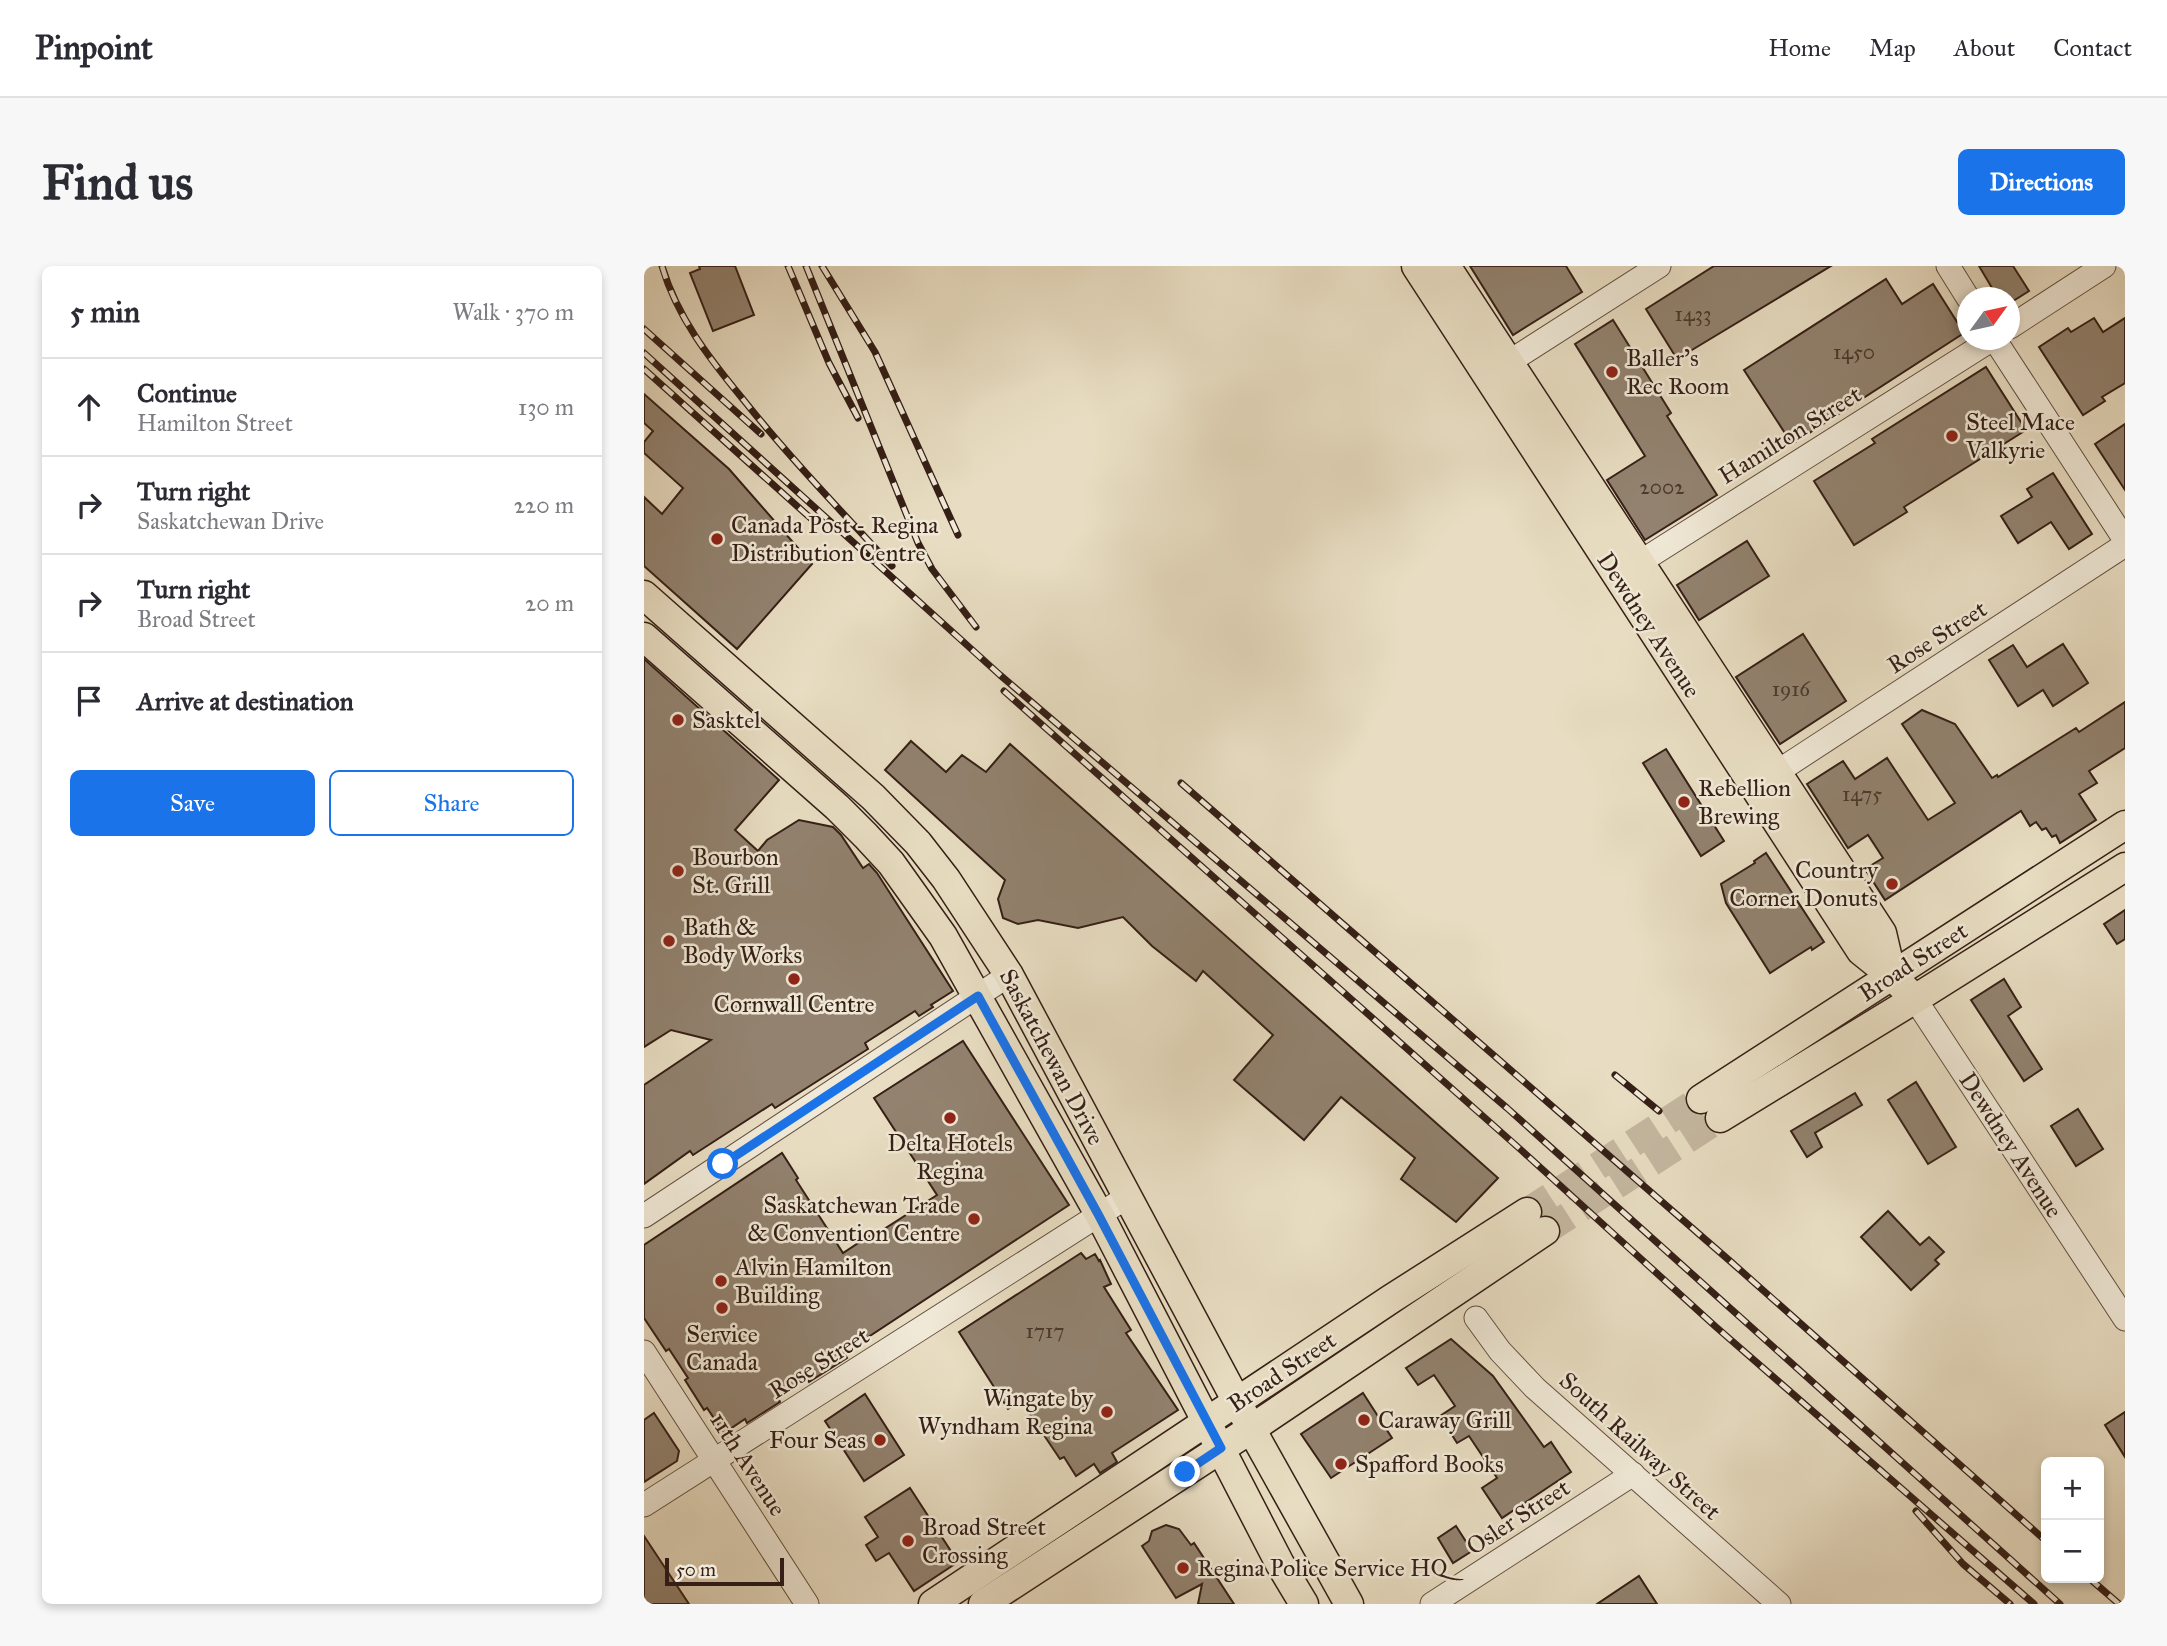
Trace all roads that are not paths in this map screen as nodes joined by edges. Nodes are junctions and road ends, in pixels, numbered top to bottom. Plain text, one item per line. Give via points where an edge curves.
1 (1416, 266) edge
2 (1446, 266) edge
3 (1659, 266) edge
4 (1948, 266) edge
5 (2104, 266) edge
6 (1961, 287) edge
7 (2020, 321) edge
8 (1977, 350) edge
9 (2000, 350) edge
10 (1509, 362) junction
11 (2125, 543) edge
12 (1629, 569) junction
13 (644, 595) edge
14 (644, 636) edge
15 (1777, 772) junction
16 (2125, 825) edge
17 (2125, 867) edge
18 (1009, 975) junction
19 (1892, 976) junction
20 (978, 996) junction
21 (1915, 999) junction
22 (1127, 1197) junction
23 (1098, 1214) junction
24 (644, 1216) edge
25 (1476, 1318) dead end
26 (2125, 1319) edge
27 (644, 1352) edge
28 (1237, 1401) junction
29 (1207, 1422) junction
30 (1251, 1429) junction
31 (1221, 1448) junction
32 (714, 1460) junction
33 (1633, 1474) junction
34 (644, 1505) edge
35 (807, 1604) edge
36 (933, 1604) edge
37 (983, 1604) edge
38 (1304, 1604) edge
39 (1349, 1604) edge
40 (1432, 1604) edge
41 (1779, 1604) edge

1 - 12 main road, Dewdney Avenue
2 - 10 main road, Dewdney Avenue
3 - 10 street
4 - 6 street
5 - 7 street
8 - 12 street, Hamilton Street
9 - 11 street
10 - 12 main road, Dewdney Avenue
11 - 15 street, Rose Street
12 - 15 main road, Dewdney Avenue
12 - 19 main road, Dewdney Avenue via 1861,951
13 - 18 main road, Saskatchewan Drive via 897,821 946,879
14 - 20 main road, Saskatchewan Drive via 866,836 918,898
15 - 19 main road, Dewdney Avenue via 1882,933
16 - 19 main road, Broad Street
17 - 21 main road, Broad Street
18 - 20 street
18 - 22 main road, Saskatchewan Drive
19 - 21 main road, Dewdney Avenue
19 - 21 main road, Broad Street via 1710,1109
20 - 23 main road, Saskatchewan Drive
20 - 24 street
21 - 26 street, Dewdney Avenue
22 - 23 street, Rose Street
22 - 28 main road, Saskatchewan Drive
23 - 29 main road, Saskatchewan Drive
23 - 32 street, Rose Street
25 - 33 street, South Railway Street via 1535,1388
27 - 32 street, 11th Avenue
28 - 29 main road, Broad Street
28 - 30 main road, Saskatchewan Drive
28 - 30 main road, Broad Street via 1536,1222
29 - 31 main road, Saskatchewan Drive
29 - 36 main road, Broad Street
30 - 31 main road, Broad Street
30 - 39 main road, Saskatchewan Drive
31 - 37 main road, Broad Street
31 - 38 main road, Saskatchewan Drive
32 - 34 street, Rose Street
32 - 35 street, 11th Avenue
33 - 40 street, Osler Street
33 - 41 street, South Railway Street

